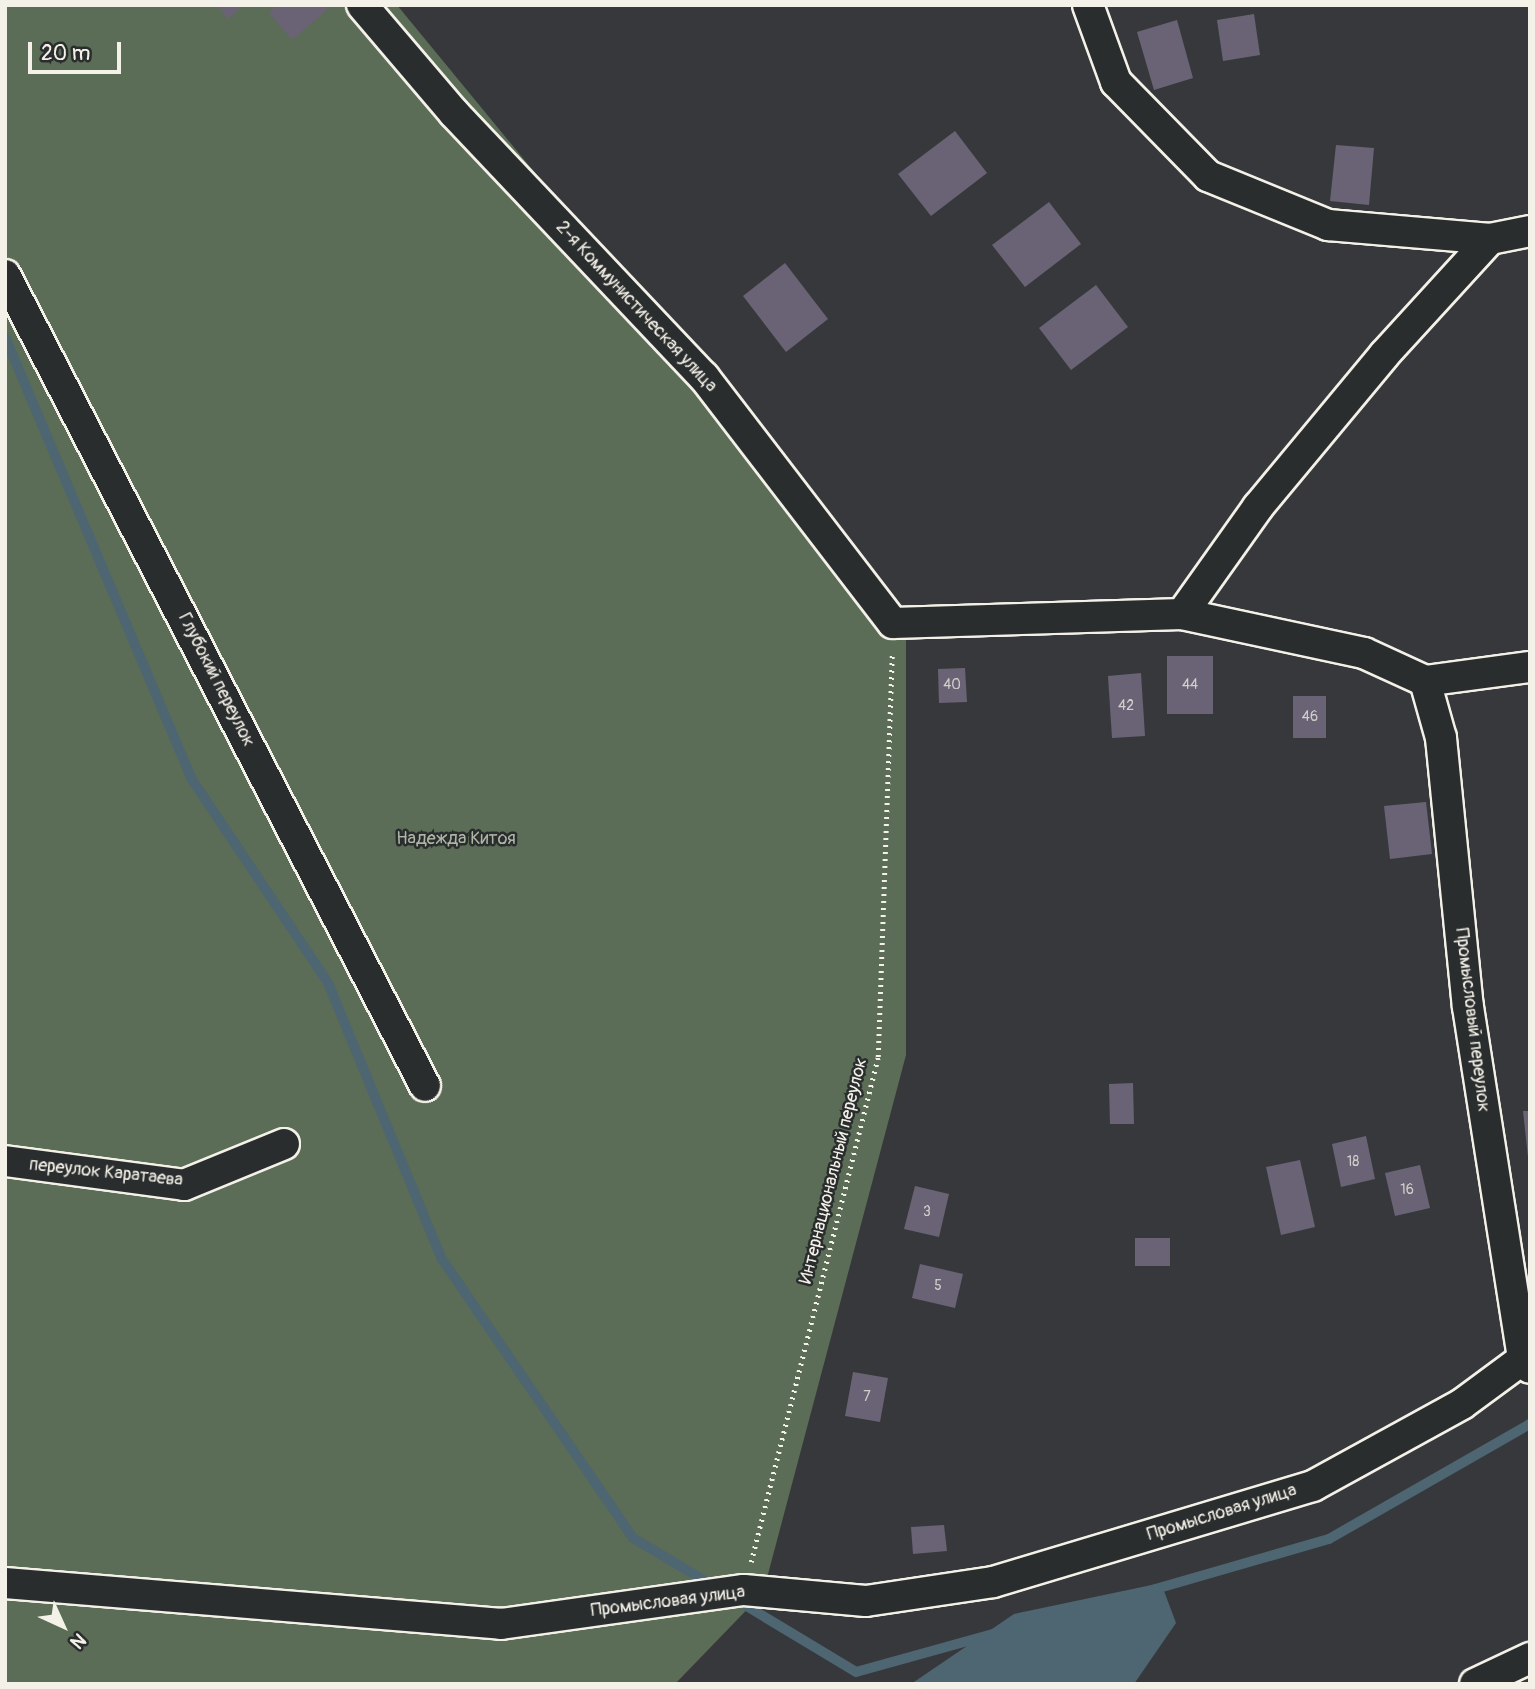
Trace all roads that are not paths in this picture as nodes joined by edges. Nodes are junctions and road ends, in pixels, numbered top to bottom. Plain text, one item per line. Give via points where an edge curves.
1 (362, 5) edge
2 (1088, 5) edge
3 (1530, 231) edge
4 (1490, 239) junction
5 (5, 275) edge
6 (1182, 614) junction
7 (1530, 667) edge
8 (1425, 681) junction
9 (425, 1086) dead end
10 (284, 1144) dead end
11 (5, 1161) edge
12 (1526, 1364) edge
13 (5, 1583) edge
14 (1530, 1658) edge
15 (1475, 1684) edge

1 - 6 street, 2-я Коммунистическая улица via 454,113 704,377 893,624
2 - 4 street via 1116,82 1208,176 1328,225
3 - 4 street
4 - 6 street via 1258,507
5 - 9 street, Глубокий переулок
6 - 8 street via 1364,653
7 - 8 street
8 - 12 street, Промысловый переулок via 1441,738 1468,1007
10 - 11 street, переулок Каратаева via 184,1185
12 - 13 street, Промысловая улица via 1314,1486 1020,1574 866,1601 744,1590 501,1624
14 - 15 street

